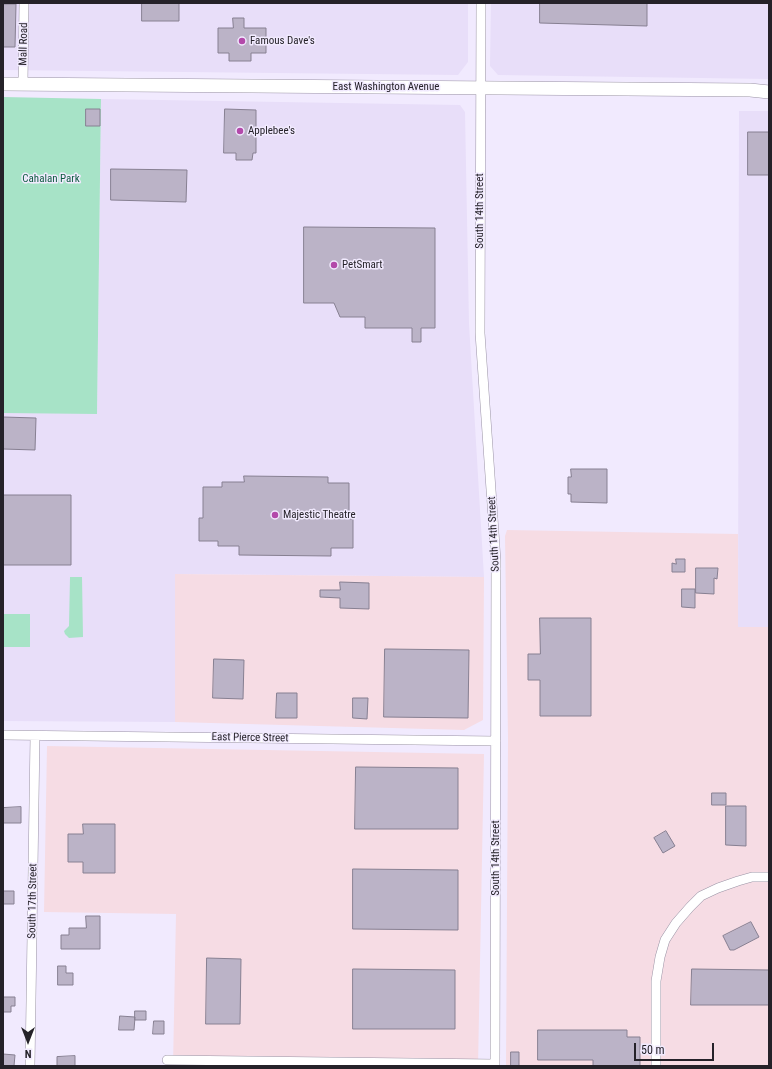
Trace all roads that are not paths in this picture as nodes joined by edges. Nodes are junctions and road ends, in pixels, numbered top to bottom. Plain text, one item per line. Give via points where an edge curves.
1 (24, 3) edge
2 (481, 3) edge
3 (3, 84) edge
4 (23, 85) junction
5 (480, 88) junction
6 (769, 92) edge
7 (3, 735) edge
8 (35, 736) junction
9 (496, 741) junction
10 (769, 877) edge
11 (167, 1060) dead end
12 (495, 1065) edge
13 (30, 1066) edge
14 (656, 1066) edge

1 - 4 street, Mall Road
2 - 5 street, South 14th Street
3 - 4 street, East Washington Avenue
4 - 5 street, East Washington Avenue
5 - 6 street, East Washington Avenue
5 - 9 street, South 14th Street via 480,333 496,561
7 - 8 street, East Pierce Street
8 - 9 street, East Pierce Street
8 - 13 street, South 17th Street
9 - 12 street, South 14th Street
10 - 14 street via 752,877 701,896 676,923 665,940 656,981
11 - 12 street

